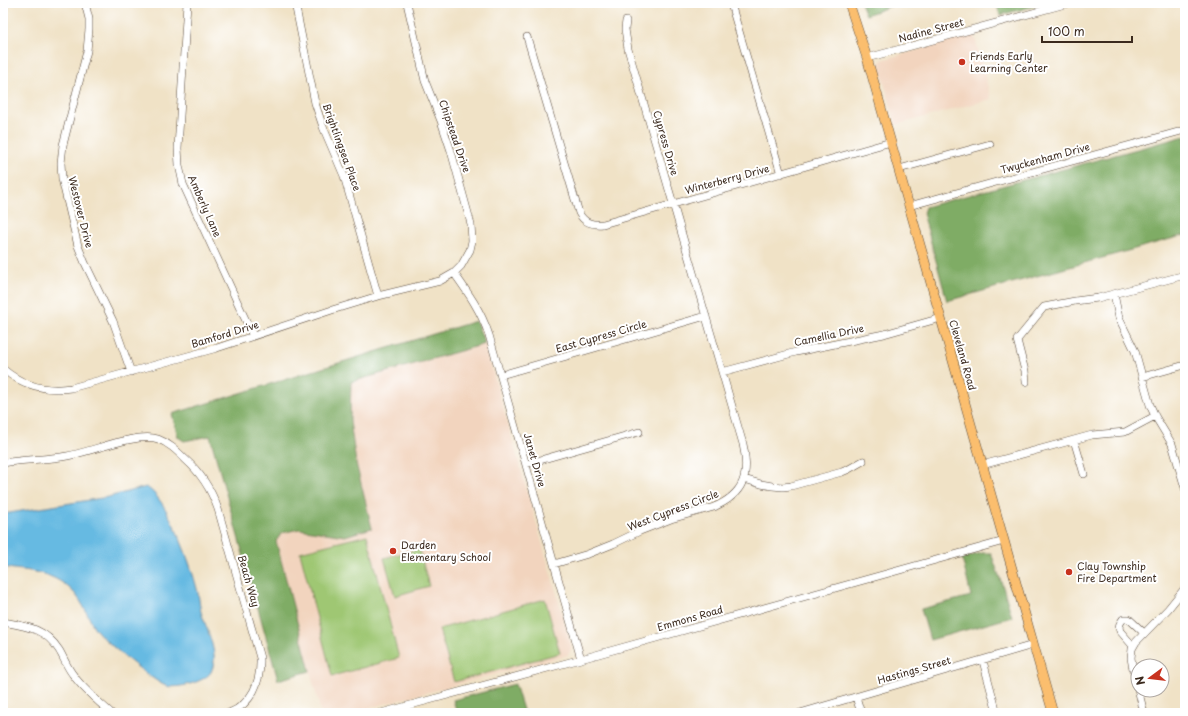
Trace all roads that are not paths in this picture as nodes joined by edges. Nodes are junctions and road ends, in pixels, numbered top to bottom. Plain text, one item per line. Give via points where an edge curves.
1 (86, 3) edge
2 (187, 3) edge
3 (294, 3) edge
4 (407, 3) edge
5 (849, 3) edge
6 (1070, 3) edge
7 (731, 4) dead end
8 (626, 21) dead end
9 (527, 37) dead end
10 (867, 58) junction
11 (1185, 130) edge
12 (891, 142) junction
13 (990, 144) dead end
14 (899, 169) junction
15 (781, 174) junction
16 (674, 204) junction
17 (909, 206) junction
18 (454, 273) junction
19 (1185, 275) edge
20 (1114, 294) junction
21 (378, 296) junction
22 (706, 316) junction
23 (941, 318) junction
24 (253, 336) junction
25 (1185, 365) edge
26 (3, 369) edge
27 (131, 372) junction
28 (722, 372) junction
29 (501, 375) junction
30 (1142, 377) junction
31 (1026, 382) dead end
32 (1155, 416) junction
33 (639, 432) dead end
34 (1074, 440) junction
35 (863, 460) dead end
36 (3, 463) edge
37 (526, 464) junction
38 (982, 465) junction
39 (1182, 465) edge
40 (1084, 474) dead end
41 (744, 479) junction
42 (1185, 488) edge
43 (1004, 541) junction
44 (554, 564) junction
45 (1185, 588) edge
46 (3, 622) edge
47 (1144, 633) junction
48 (1033, 645) junction
49 (1133, 646) junction
50 (581, 659) junction
51 (983, 660) junction
52 (856, 696) junction
53 (111, 713) edge
54 (229, 713) edge
55 (381, 713) edge
56 (800, 713) edge
57 (861, 713) edge
58 (997, 713) edge
59 (1053, 713) edge
60 (1144, 713) edge

1 - 27 street, Westover Drive via 89,39 63,145 62,179 84,263 113,321
2 - 24 street, Amberly Lane via 179,165 186,189
3 - 21 street, Brightlingsea Place via 315,103 344,176
4 - 18 street, Chipstead Drive via 423,77 452,151 471,224 470,250
5 - 10 main road, Cleveland Road
6 - 10 street, Nadine Street
7 - 15 street
8 - 16 street, Cypress Drive via 628,49
9 - 16 street, Winterberry Drive via 577,207 585,222 603,224
10 - 12 main road, Cleveland Road
11 - 17 street, Twyckenham Drive
12 - 14 main road, Cleveland Road
12 - 15 street, Winterberry Drive
13 - 14 street
14 - 17 main road, Cleveland Road
15 - 16 street, Winterberry Drive
16 - 22 street, Cypress Drive
17 - 23 main road, Cleveland Road
18 - 21 street, Bamford Drive via 440,281
18 - 29 street, Janet Drive via 481,315
19 - 20 street
20 - 30 street via 1120,318 1136,351
20 - 31 street via 1044,307 1017,340
21 - 24 street, Bamford Drive
22 - 28 street, Cypress Drive
22 - 29 street, East Cypress Circle
23 - 28 street, Camellia Drive
23 - 38 main road, Cleveland Road
24 - 27 street, Bamford Drive
25 - 30 street
26 - 27 street, Bamford Drive via 28,384 62,390
28 - 41 street, Cypress Drive via 746,456
29 - 37 street, Janet Drive
30 - 32 street
32 - 34 street via 1125,432 1098,434
32 - 39 street
33 - 37 street
34 - 38 street
34 - 40 street
35 - 41 street via 845,470 792,486 772,486
36 - 54 street, Beach Way via 66,456 149,437 170,446 200,474 215,500 260,658 260,673 254,690 244,703
37 - 44 street, Janet Drive
38 - 43 main road, Cleveland Road
39 - 42 street
41 - 44 street, West Cypress Circle via 734,494 714,507 665,522 588,554
43 - 48 main road, Cleveland Road
43 - 50 street, Emmons Road
44 - 50 street, Janet Drive
45 - 47 street
46 - 53 street via 31,627 46,635 59,650 75,678
47 - 49 street
47 - 49 street via 1130,619 1126,618 1121,622 1120,631
48 - 51 street, Hastings Street
48 - 59 main road, Cleveland Road
49 - 60 street via 1131,658
50 - 55 street, Emmons Road
51 - 52 street, Hastings Street
51 - 58 street
52 - 56 street, Hastings Street
52 - 57 street

